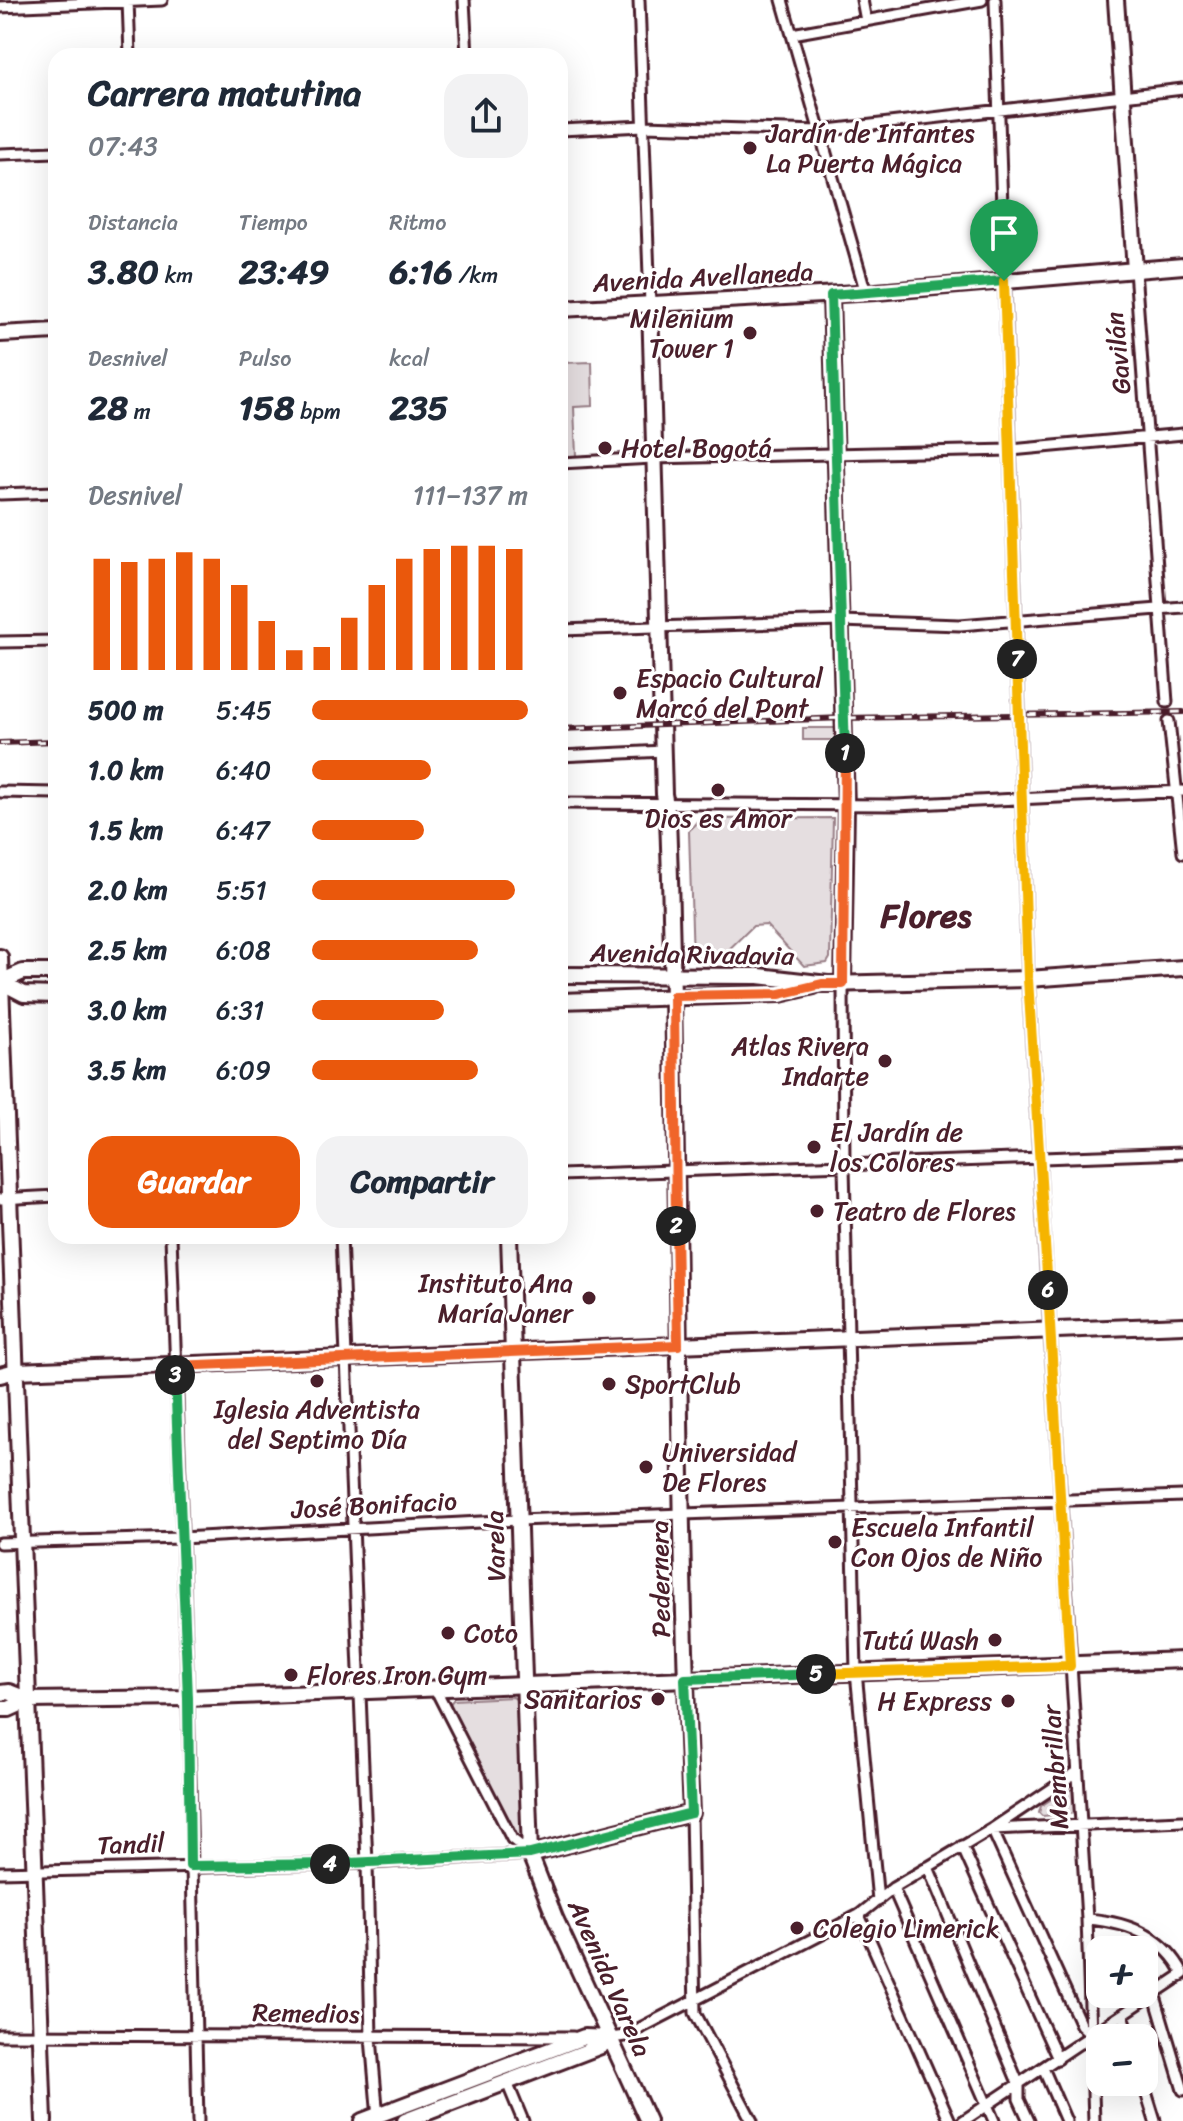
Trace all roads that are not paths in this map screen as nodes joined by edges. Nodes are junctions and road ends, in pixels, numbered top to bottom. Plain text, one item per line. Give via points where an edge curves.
1 (162, 0) edge
2 (464, 0) edge
3 (639, 0) edge
4 (782, 0) edge
5 (862, 0) edge
6 (982, 0) edge
7 (995, 0) edge
8 (1116, 0) edge
9 (128, 1) edge
10 (0, 7) edge
11 (866, 21) junction
12 (792, 34) junction
13 (130, 48) edge
14 (467, 48) edge
15 (1183, 89) edge
16 (1122, 96) junction
17 (997, 111) junction
18 (644, 126) junction
19 (568, 130) edge
20 (820, 131) junction
21 (48, 152) edge
22 (0, 154) edge
23 (1183, 266) edge
24 (1135, 270) junction
25 (1004, 281) junction
26 (866, 293) junction
27 (831, 295) junction
28 (650, 304) junction
29 (568, 309) edge
30 (48, 331) edge
31 (0, 334) edge
32 (1183, 434) edge
33 (1149, 438) junction
34 (1011, 450) junction
35 (836, 455) junction
36 (653, 458) junction
37 (568, 463) edge
38 (48, 492) edge
39 (0, 494) edge
40 (1183, 607) edge
41 (1161, 609) junction
42 (1016, 619) junction
43 (840, 621) junction
44 (660, 625) junction
45 (568, 630) edge
46 (48, 641) edge
47 (0, 642) edge
48 (1167, 702) dead end
49 (1169, 721) dead end
50 (664, 751) junction
51 (568, 756) edge
52 (0, 792) edge
53 (1180, 792) edge
54 (48, 793) edge
55 (1023, 800) junction
56 (568, 803) edge
57 (666, 804) junction
58 (846, 806) junction
59 (1183, 853) edge
60 (0, 957) edge
61 (1183, 968) edge
62 (48, 972) edge
63 (673, 974) junction
64 (568, 975) edge
65 (1028, 979) junction
66 (1, 982) edge
67 (822, 984) junction
68 (843, 984) junction
69 (48, 995) edge
70 (674, 996) junction
71 (568, 1001) edge
72 (1183, 1153) edge
73 (1041, 1159) junction
74 (844, 1166) junction
75 (675, 1171) junction
76 (568, 1175) edge
77 (48, 1196) edge
78 (5, 1199) edge
79 (171, 1244) edge
80 (341, 1244) edge
81 (509, 1244) edge
82 (1183, 1325) edge
83 (1050, 1332) junction
84 (848, 1339) junction
85 (678, 1345) junction
86 (512, 1352) junction
87 (347, 1359) junction
88 (0, 1363) edge
89 (175, 1366) junction
90 (16, 1371) junction
91 (0, 1375) edge
92 (1183, 1496) edge
93 (1062, 1501) junction
94 (851, 1508) junction
95 (683, 1516) junction
96 (518, 1520) junction
97 (352, 1529) junction
98 (181, 1538) junction
99 (23, 1542) junction
100 (0, 1543) edge
101 (1183, 1660) edge
102 (1070, 1666) junction
103 (856, 1672) junction
104 (685, 1679) junction
105 (525, 1685) junction
106 (435, 1688) junction
107 (358, 1691) junction
108 (0, 1693) edge
109 (188, 1698) junction
110 (29, 1700) junction
111 (0, 1709) edge
112 (1077, 1772) junction
113 (691, 1813) junction
114 (1183, 1821) edge
115 (1081, 1825) junction
116 (992, 1829) junction
117 (962, 1846) junction
118 (530, 1854) junction
119 (367, 1863) junction
120 (190, 1866) junction
121 (928, 1867) junction
122 (35, 1871) junction
123 (0, 1872) edge
124 (893, 1888) junction
125 (878, 1901) junction
126 (859, 1915) junction
127 (1087, 1919) junction
128 (1087, 1936) edge
129 (1183, 1974) edge
130 (1158, 1990) edge
131 (693, 2001) junction
132 (1158, 2006) edge
133 (1132, 2008) edge
134 (1123, 2014) junction
135 (1108, 2024) edge
136 (1126, 2024) edge
137 (1086, 2030) edge
138 (0, 2035) edge
139 (40, 2035) junction
140 (194, 2036) junction
141 (584, 2037) junction
142 (371, 2038) junction
143 (611, 2038) junction
144 (1086, 2039) edge
145 (1058, 2059) junction
146 (502, 2068) junction
147 (1043, 2068) junction
148 (507, 2083) junction
149 (1019, 2085) junction
150 (1183, 2090) edge
151 (1093, 2096) edge
152 (1147, 2096) edge
153 (987, 2106) junction
154 (378, 2118) edge
155 (44, 2121) edge
156 (198, 2121) edge
157 (362, 2121) edge
158 (405, 2121) edge
159 (523, 2121) edge
160 (648, 2121) edge
161 (752, 2121) edge
162 (950, 2121) edge
163 (963, 2121) edge
164 (994, 2121) edge
165 (1029, 2121) edge
166 (1066, 2121) edge
167 (1094, 2121) edge
168 (1155, 2121) edge

1 - 9 street
2 - 14 street
3 - 18 street
4 - 12 street
5 - 11 street
6 - 11 street
7 - 17 street, Membrillar
8 - 16 main road, Gavilán
9 - 10 street
9 - 13 street
11 - 12 street
12 - 20 street
15 - 16 street
16 - 17 street
16 - 24 main road, Gavilán
17 - 20 street
17 - 25 street, Membrillar
18 - 19 street
18 - 20 street
18 - 28 street
20 - 26 street
21 - 22 street
23 - 24 main road, Avenida Avellaneda
24 - 25 main road, Avenida Avellaneda
24 - 33 street, Gavilán
25 - 26 main road, Avenida Avellaneda
25 - 34 street, Membrillar
26 - 27 main road, Avenida Avellaneda
27 - 28 main road, Avenida Avellaneda
27 - 35 main road
28 - 29 main road, Avenida Avellaneda
28 - 36 main road, Pedernera
30 - 31 main road
32 - 33 street
33 - 34 street
33 - 41 street, Gavilán
34 - 35 street
34 - 42 street, Membrillar
35 - 36 street
35 - 43 main road
36 - 37 street
36 - 44 main road, Pedernera
38 - 39 street
40 - 41 street
41 - 42 street
41 - 48 street, Gavilán
42 - 43 street via 960,625
42 - 55 street, Membrillar
43 - 44 street
43 - 58 main road
44 - 45 street
44 - 50 main road, Pedernera
46 - 47 street
49 - 53 street
50 - 51 street
50 - 57 main road, Pedernera
52 - 54 street
53 - 55 street
53 - 59 street
55 - 58 street
55 - 65 street, Membrillar
56 - 57 street
57 - 58 street
57 - 63 main road, Pedernera
58 - 68 main road
60 - 66 main road
61 - 65 main road, Avenida Rivadavia
62 - 66 main road via 23,972
63 - 64 main road, Avenida Rivadavia
63 - 67 main road, Avenida Rivadavia
63 - 70 main road, Pedernera
65 - 68 main road, Avenida Rivadavia
65 - 73 street, Membrillar
66 - 69 main road via 24,994
66 - 78 main road
67 - 68 main road, Avenida Rivadavia
67 - 70 main road, Avenida Rivadavia via 780,994
68 - 74 street
70 - 71 main road, Avenida Rivadavia
70 - 75 main road, Pedernera
72 - 73 street
73 - 74 street
73 - 83 street, Membrillar
74 - 75 street
74 - 84 street
75 - 76 street
75 - 85 main road, Pedernera
77 - 78 street
78 - 90 main road
79 - 89 street
80 - 87 street
81 - 86 main road, Varela
82 - 83 main road
83 - 84 main road
83 - 93 street, Membrillar
84 - 85 main road
84 - 94 street
85 - 86 main road
85 - 95 main road, Pedernera
86 - 87 main road
86 - 96 main road, Varela
87 - 89 main road
87 - 97 street
88 - 90 main road
89 - 90 main road
89 - 98 street
90 - 91 main road
90 - 99 main road
92 - 93 street, José Bonifacio
93 - 94 street, José Bonifacio
93 - 102 street, Membrillar
94 - 95 street, José Bonifacio
94 - 103 street
95 - 96 street, José Bonifacio
95 - 104 main road, Pedernera
96 - 97 street, José Bonifacio
96 - 105 main road, Varela
97 - 98 street, José Bonifacio
97 - 107 street
98 - 99 street, José Bonifacio
98 - 109 street
99 - 100 street, José Bonifacio
99 - 110 main road
101 - 102 main road
102 - 103 main road
102 - 112 street, Membrillar
103 - 104 main road
103 - 125 street
104 - 105 main road
104 - 113 main road, Pedernera
105 - 106 main road
105 - 118 main road, Varela
106 - 107 main road
106 - 118 street via 512,1839
107 - 109 main road
107 - 119 street
108 - 110 main road
109 - 110 main road
109 - 120 street
110 - 111 main road
110 - 122 main road
112 - 115 street, Membrillar
112 - 116 street
113 - 118 main road, Tandil
113 - 131 street, Pedernera
114 - 115 street
115 - 116 street
115 - 127 street, Membrillar
116 - 117 street
116 - 137 street
117 - 121 street
117 - 145 street
118 - 119 street, Tandil
118 - 143 main road, Avenida Varela
119 - 120 street, Tandil
119 - 142 street
120 - 122 street, Tandil
120 - 140 street
121 - 124 street
121 - 149 street
122 - 123 street, Tandil
122 - 139 main road
124 - 125 street
124 - 153 street
125 - 126 street
126 - 131 street
126 - 162 street
127 - 128 street, Membrillar
127 - 129 street via 1145,1934 1164,1945
129 - 130 street
131 - 143 street
131 - 161 street, Pedernera
132 - 150 street
133 - 134 street
134 - 135 street
134 - 136 street
138 - 139 street, Remedios
139 - 140 street, Remedios
139 - 155 main road
140 - 142 street, Remedios
140 - 156 street
141 - 142 street, Remedios
141 - 143 main road, Remedios
141 - 146 main road
142 - 154 street
143 - 148 main road
143 - 160 main road, Avenida Varela
144 - 145 street
145 - 147 street
146 - 148 street
146 - 154 main road
147 - 149 street
147 - 166 street
148 - 158 main road
148 - 159 street
149 - 153 street
149 - 165 street
151 - 167 street, Membrillar
152 - 168 street
153 - 163 street
153 - 164 street
154 - 157 main road

